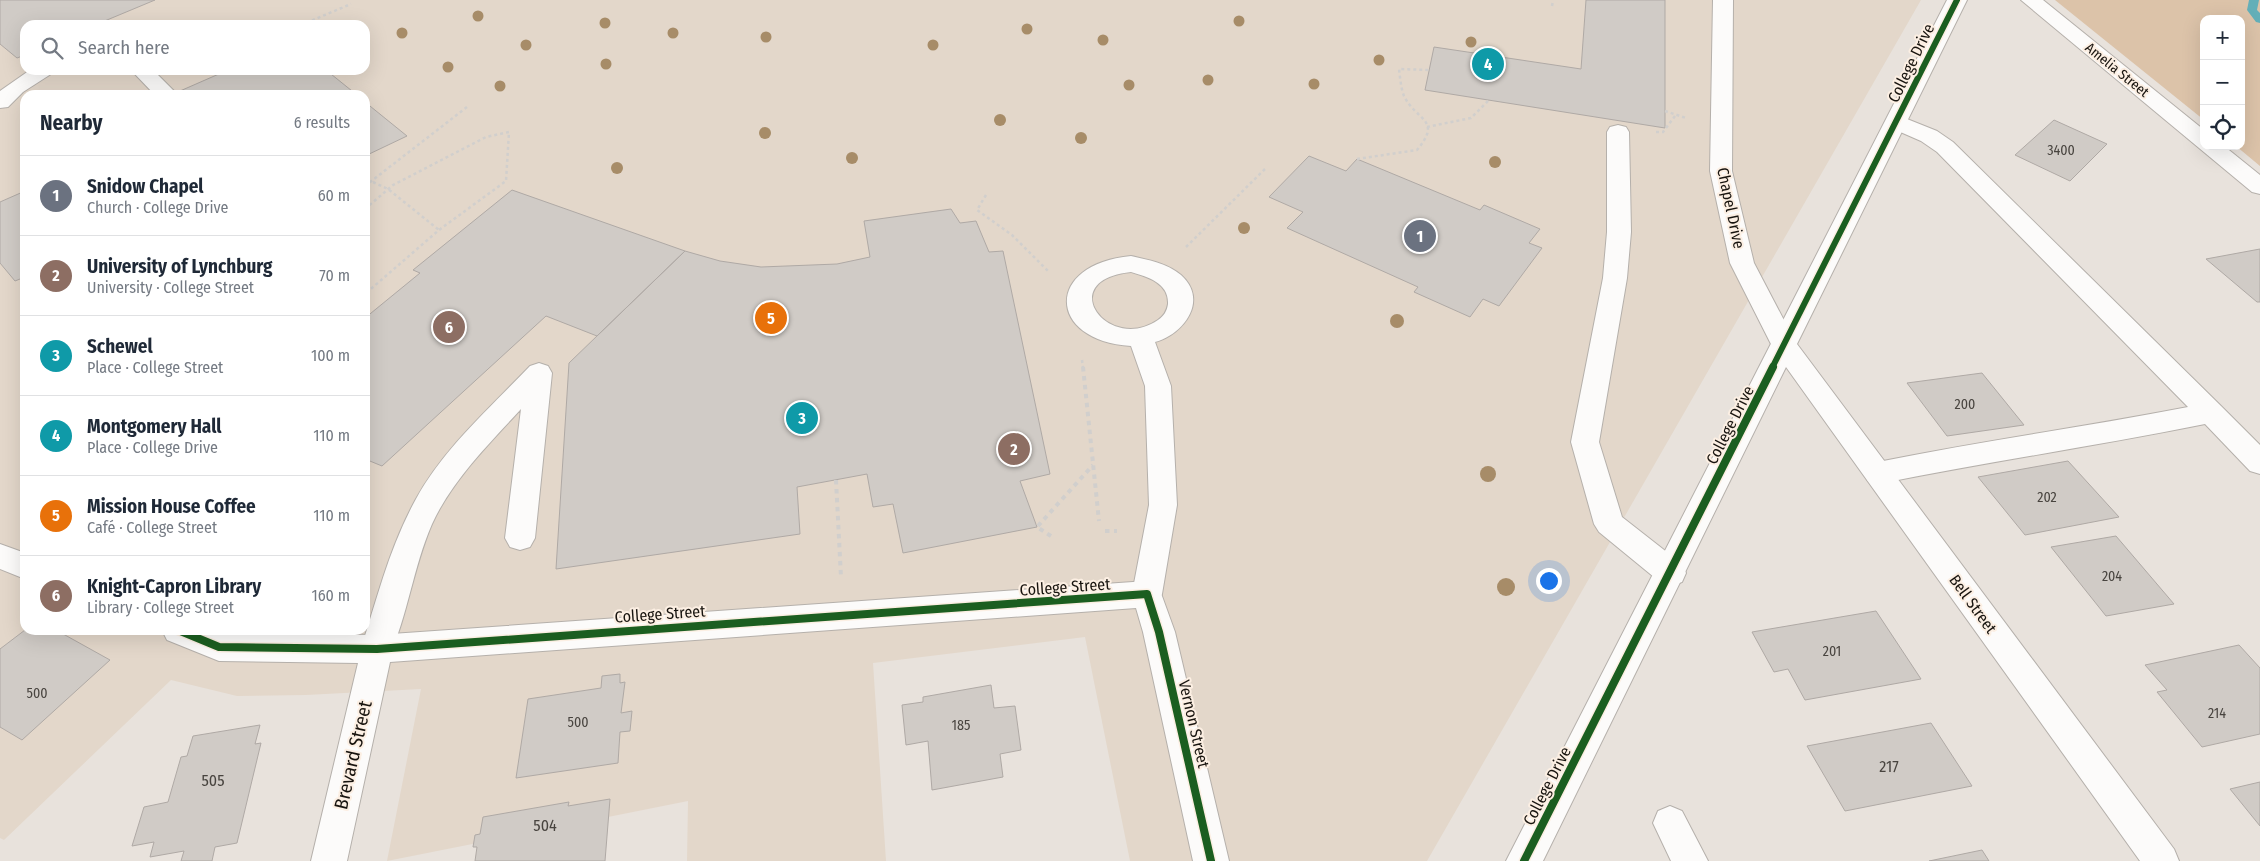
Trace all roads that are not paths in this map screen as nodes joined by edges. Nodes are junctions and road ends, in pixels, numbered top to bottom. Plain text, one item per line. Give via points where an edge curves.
1 (1723, 0) edge
2 (1958, 0) edge
3 (2031, 0) edge
4 (36, 75) edge
5 (147, 75) edge
6 (162, 90) edge
7 (0, 102) edge
8 (1897, 122) junction
9 (1618, 132) dead end
10 (2200, 138) edge
11 (2215, 150) edge
12 (2260, 187) edge
13 (1141, 338) dead end
14 (1785, 347) junction
15 (2211, 413) junction
16 (2260, 463) edge
17 (1878, 473) junction
18 (520, 538) dead end
19 (0, 556) edge
20 (20, 564) edge
21 (1671, 573) junction
22 (1148, 594) junction
23 (190, 635) edge
24 (377, 649) junction
25 (1670, 823) dead end
26 (328, 861) edge
27 (1211, 861) edge
28 (1524, 861) edge
29 (1690, 861) edge
30 (2161, 861) edge

1 - 14 street, Chapel Drive via 1721,171 1742,263
2 - 8 street, College Drive
3 - 10 street, Amelia Street
4 - 7 street
5 - 6 street
8 - 14 street, College Drive
8 - 15 street via 1929,136 1945,148
9 - 21 street via 1619,232 1615,278 1585,442 1610,524
11 - 12 street
13 - 22 street, Vernon Street via 1158,386 1163,505
14 - 17 street, Bell Street
14 - 21 street, College Drive
15 - 16 street
15 - 17 street
17 - 30 street, Bell Street
18 - 24 street, Brevard Street via 538,373 436,491 417,524
19 - 20 street
21 - 28 street, College Drive
22 - 24 street, College Street
22 - 27 street, Vernon Street
23 - 24 street, College Street via 220,647
24 - 26 street, Brevard Street
25 - 29 street

